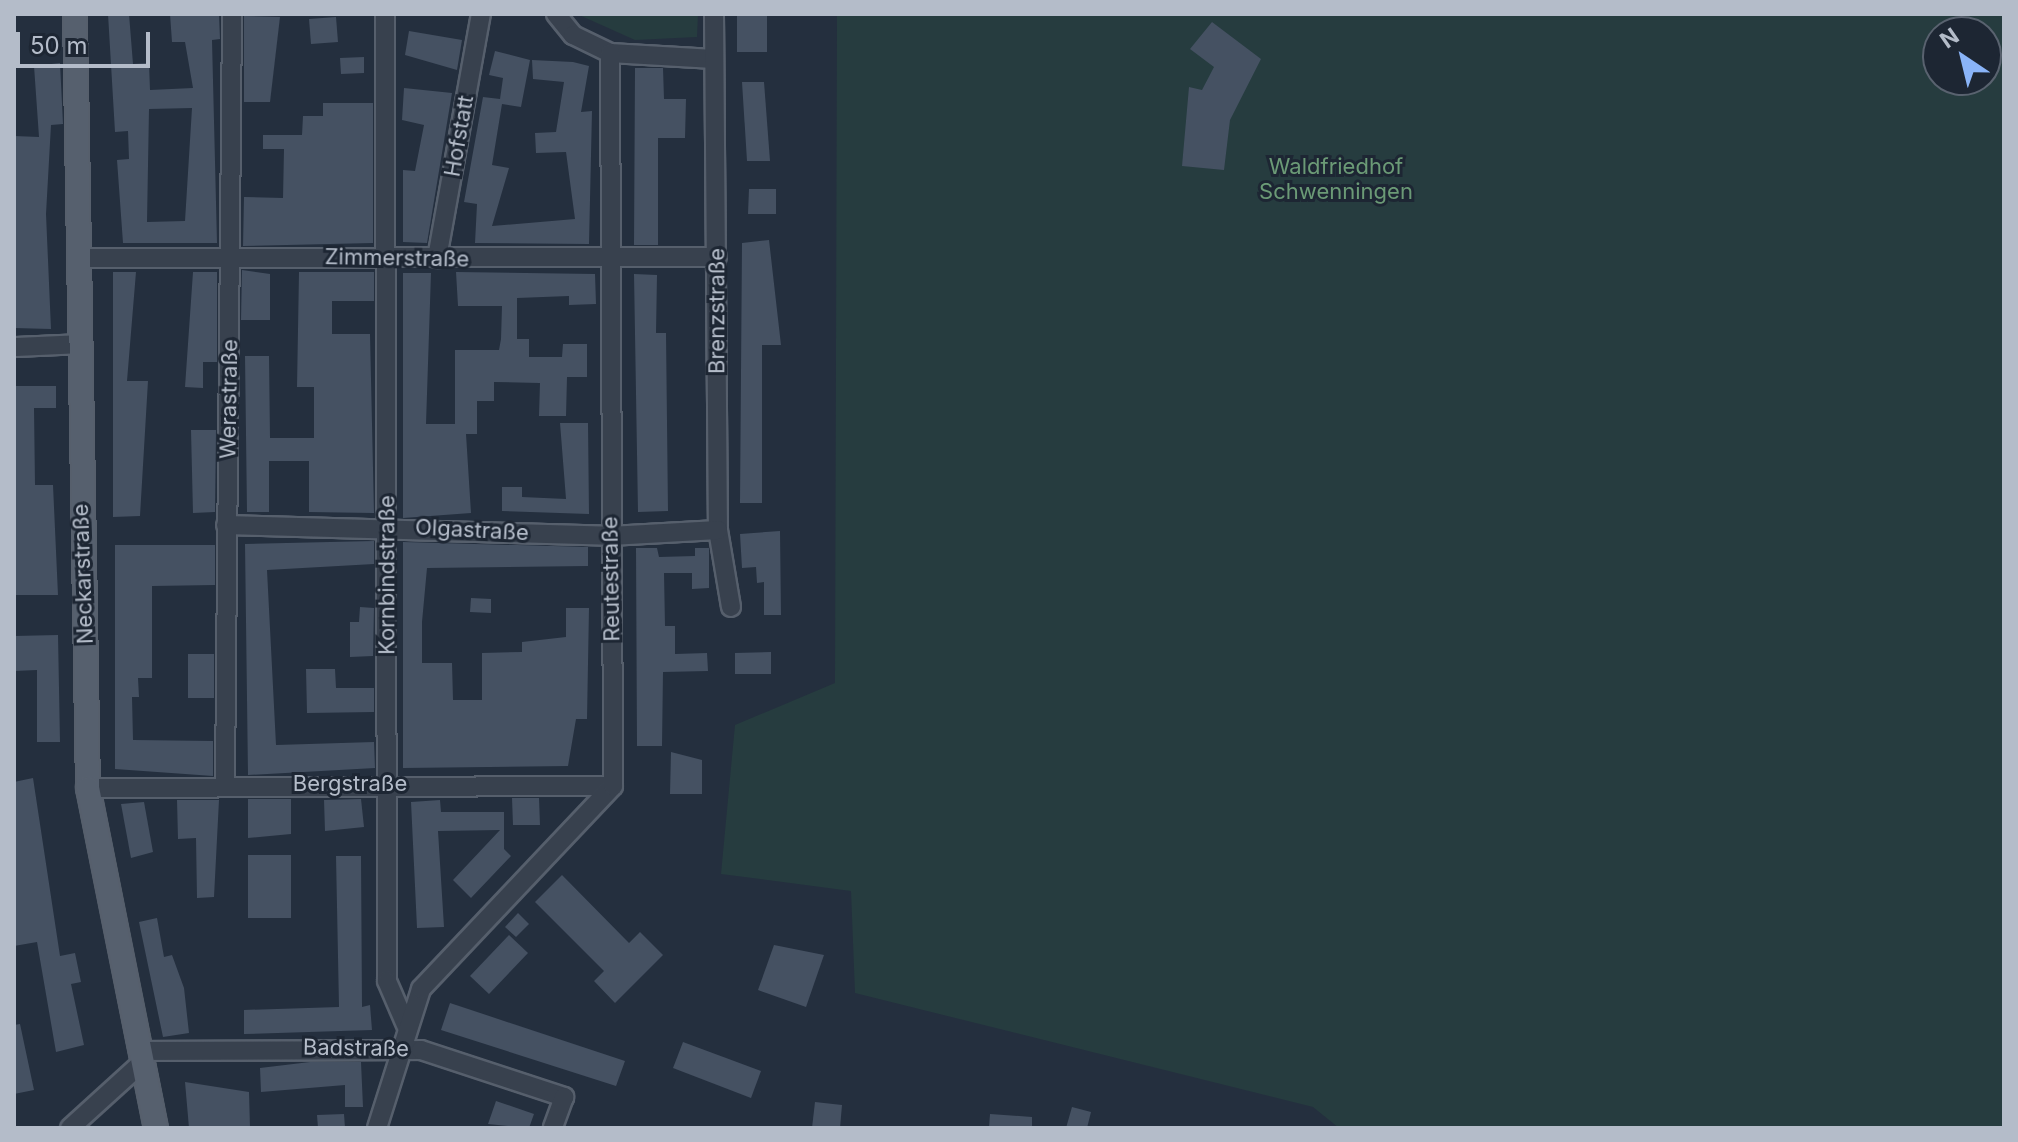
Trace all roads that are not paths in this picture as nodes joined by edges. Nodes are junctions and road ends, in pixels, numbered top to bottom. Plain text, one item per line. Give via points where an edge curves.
1 (75, 14) edge
2 (232, 14) edge
3 (385, 14) edge
4 (481, 14) edge
5 (556, 14) edge
6 (714, 14) edge
7 (610, 53) junction
8 (714, 59) junction
9 (233, 255) junction
10 (717, 257) junction
11 (78, 258) junction
12 (387, 258) junction
13 (437, 258) junction
14 (612, 261) junction
15 (79, 344) junction
16 (14, 347) edge
17 (226, 525) junction
18 (386, 526) junction
19 (718, 530) junction
20 (610, 536) junction
21 (731, 607) dead end
22 (225, 783) junction
23 (388, 783) junction
24 (613, 786) junction
25 (88, 788) junction
26 (406, 1025) junction
27 (402, 1047) junction
28 (143, 1056) junction
29 (70, 1128) edge
30 (156, 1128) edge
31 (377, 1128) edge
32 (553, 1128) edge

1 - 11 main road, Neckarstraße
2 - 9 street, Werastraße
3 - 12 street, Kornbindstraße
4 - 13 street, Hofstatt
5 - 7 street via 573,35
6 - 8 street, Brenzstraße
7 - 8 street
7 - 14 street, Reutestraße
8 - 10 street, Brenzstraße
9 - 11 street, Zimmerstraße
9 - 12 street, Zimmerstraße
9 - 17 street, Werastraße
10 - 14 street, Zimmerstraße
10 - 19 street, Brenzstraße
11 - 15 main road, Neckarstraße
12 - 13 street, Zimmerstraße
12 - 18 street, Kornbindstraße
13 - 14 street, Zimmerstraße
14 - 20 street, Reutestraße
15 - 16 street
15 - 25 main road, Neckarstraße
17 - 18 street, Olgastraße
17 - 22 street, Werastraße
18 - 20 street, Olgastraße
18 - 23 street, Kornbindstraße
19 - 20 street, Olgastraße
19 - 21 street, Brenzstraße
20 - 24 street, Reutestraße
22 - 23 street, Bergstraße
22 - 25 street, Bergstraße
23 - 24 street, Bergstraße
23 - 26 street, Kornbindstraße via 387,981
24 - 26 street via 421,989
25 - 28 main road, Neckarstraße
26 - 27 street
27 - 28 street, Badstraße
27 - 31 street
27 - 32 street, Badstraße via 564,1097
28 - 29 street
28 - 30 main road, Neckarstraße

